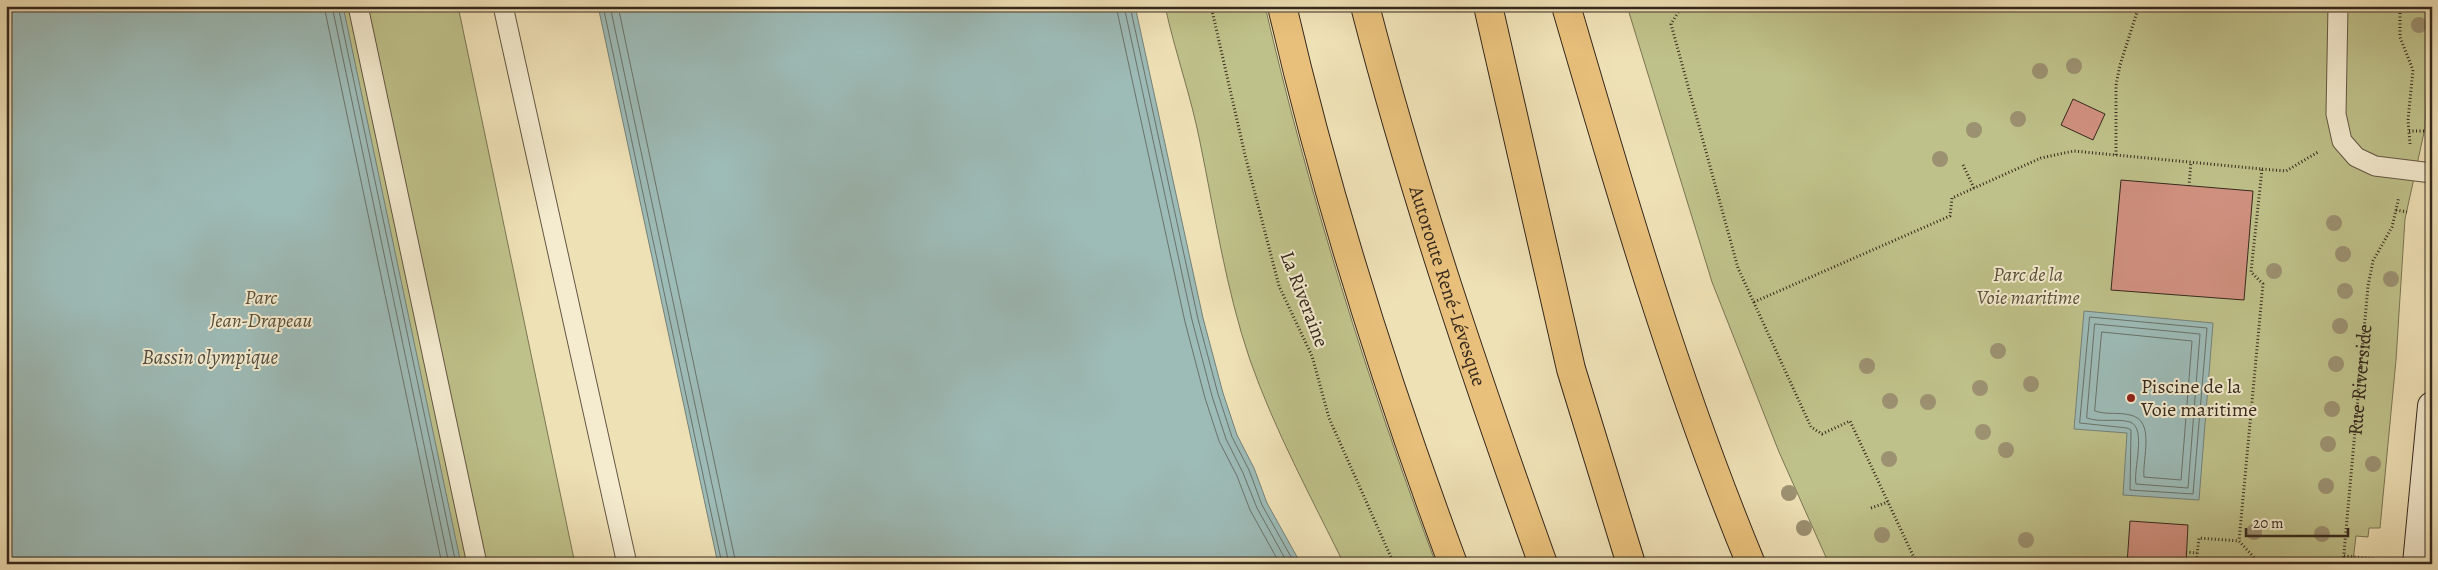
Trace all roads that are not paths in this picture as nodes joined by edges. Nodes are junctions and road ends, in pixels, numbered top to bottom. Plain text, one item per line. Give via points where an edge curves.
1 (358, 6) edge
2 (503, 6) edge
3 (1282, 6) edge
4 (1364, 6) edge
5 (1488, 6) edge
6 (1566, 6) edge
7 (2338, 6) edge
8 (2432, 173) edge
9 (2432, 406) edge
10 (476, 564) edge
11 (626, 564) edge
12 (1453, 564) edge
13 (1543, 564) edge
14 (1631, 564) edge
15 (1751, 564) edge
16 (2417, 564) edge

1 - 10 lane
2 - 11 lane
3 - 12 highway via 1339,228 1398,412
4 - 13 highway, Autoroute René-Lévesque via 1429,230
5 - 14 highway via 1571,369
6 - 15 highway via 1655,298 1714,471
7 - 8 lane via 2336,114 2342,141 2356,157 2375,166
9 - 16 street

